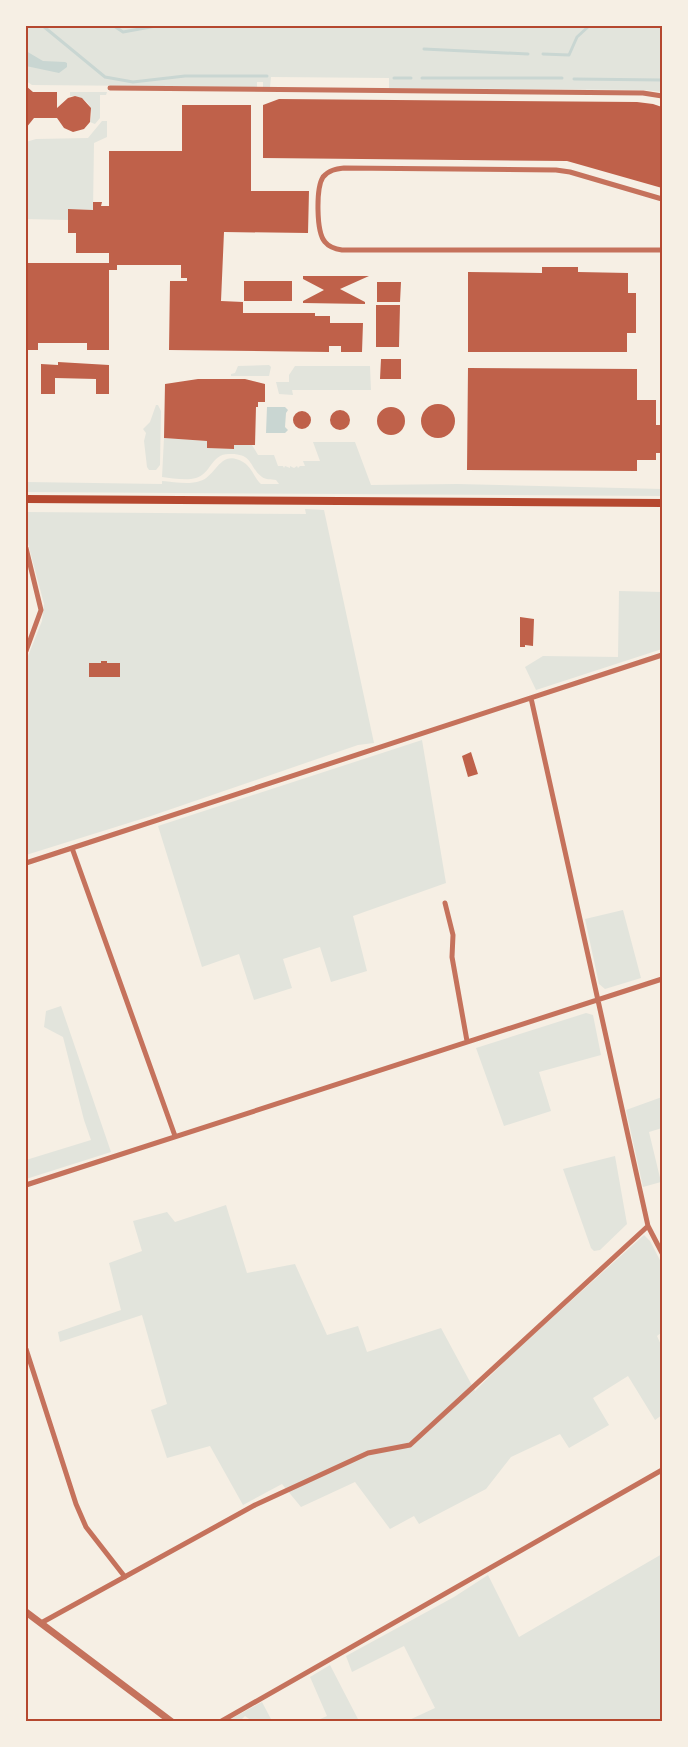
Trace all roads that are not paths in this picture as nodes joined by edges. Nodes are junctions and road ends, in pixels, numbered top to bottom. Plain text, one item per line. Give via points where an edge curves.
1 (110, 88) dead end
2 (663, 96) edge
3 (663, 199) edge
4 (663, 250) edge
5 (26, 499) edge
6 (663, 503) edge
7 (26, 548) edge
8 (26, 651) edge
9 (663, 655) edge
10 (531, 698) junction
11 (72, 848) junction
12 (26, 863) edge
13 (445, 903) dead end
14 (663, 978) edge
15 (598, 999) junction
16 (467, 1041) junction
17 (175, 1136) junction
18 (26, 1185) edge
19 (648, 1226) junction
20 (663, 1253) edge
21 (26, 1349) edge
22 (663, 1470) edge
23 (125, 1577) junction
24 (26, 1612) edge
25 (41, 1623) junction
26 (172, 1722) edge
27 (220, 1722) edge

1 - 2 street
3 - 4 street via 556,170 335,170 325,175 320,185 319,220 321,236 335,249
5 - 6 main road
7 - 8 street via 41,610
9 - 10 street
10 - 11 street
10 - 15 street
11 - 12 street
11 - 17 street
13 - 16 street
14 - 15 street
15 - 16 street
15 - 19 street
16 - 17 street
17 - 18 street
19 - 20 street
19 - 23 street via 410,1445 385,1448 358,1458 255,1505
21 - 23 street via 76,1504 86,1527
22 - 27 street
23 - 25 street
24 - 25 street
25 - 26 street

